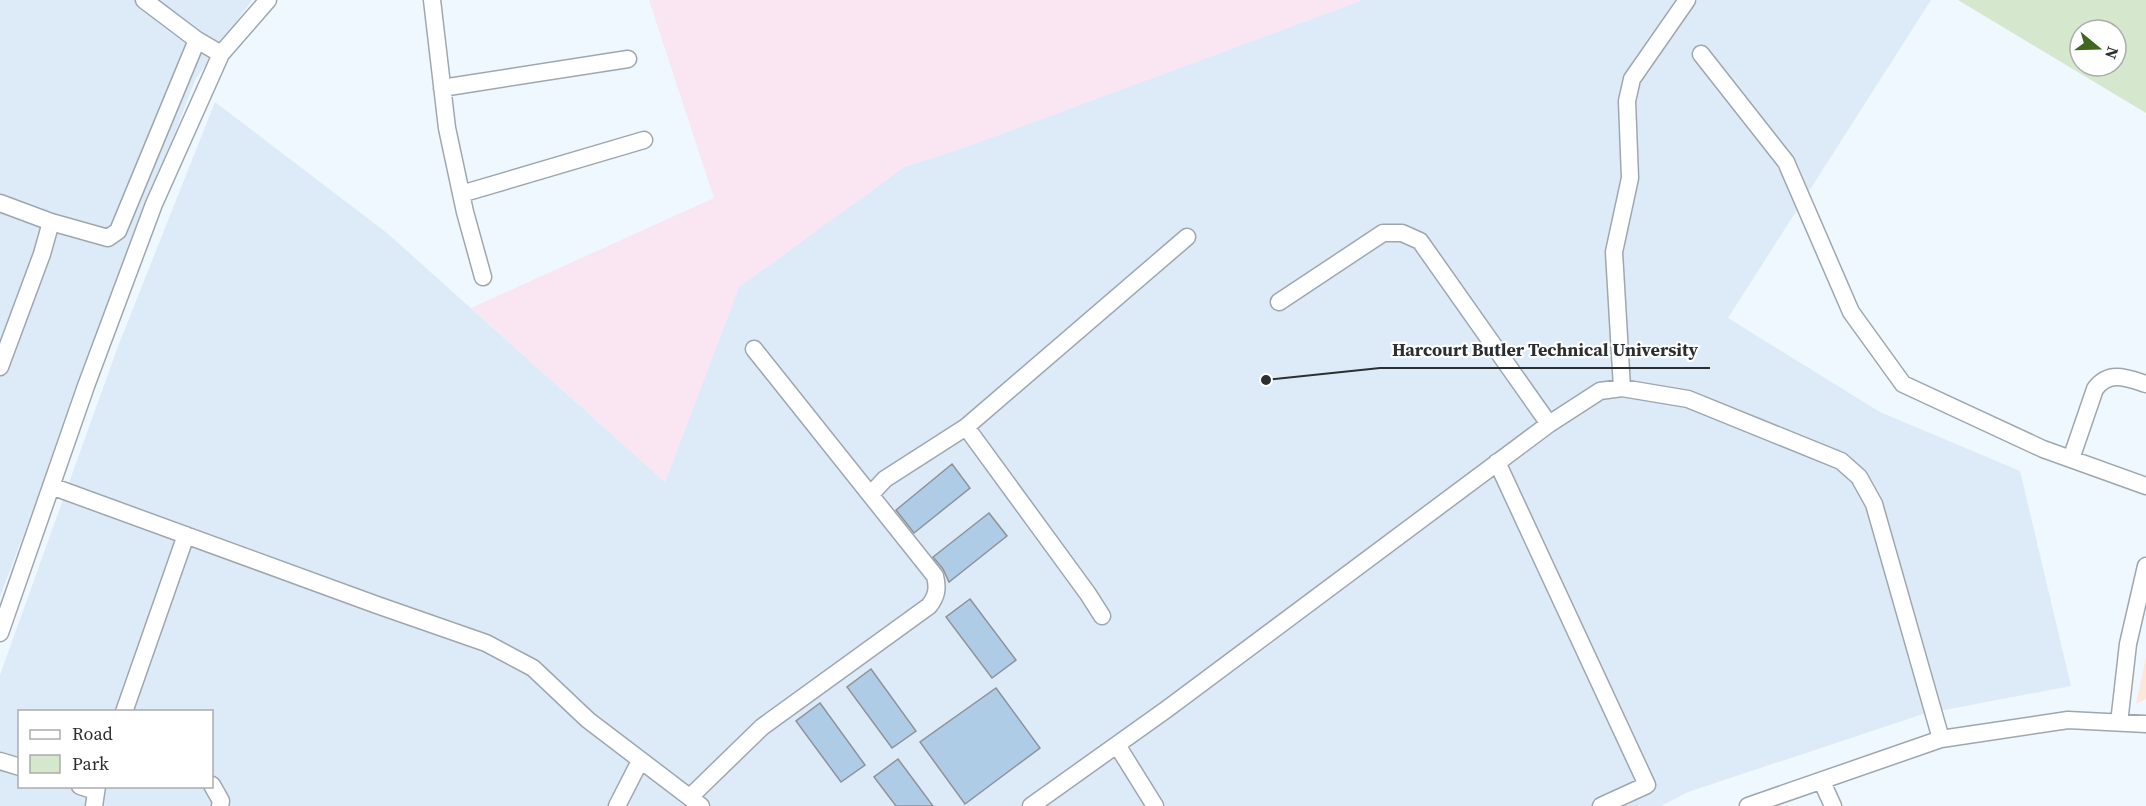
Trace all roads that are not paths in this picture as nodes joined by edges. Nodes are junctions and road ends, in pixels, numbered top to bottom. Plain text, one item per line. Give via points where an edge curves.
1 (144, 0) edge
2 (268, 0) edge
3 (432, 0) edge
4 (1687, 0) edge
5 (197, 40) junction
6 (221, 54) junction
7 (1701, 54) dead end
8 (628, 59) dead end
9 (442, 88) junction
10 (645, 140) dead end
11 (461, 194) junction
12 (0, 203) edge
13 (51, 222) junction
14 (1187, 237) dead end
15 (483, 277) dead end
16 (1279, 302) dead end
17 (754, 349) dead end
18 (0, 367) edge
19 (2146, 384) edge
20 (1622, 388) junction
21 (1549, 424) junction
22 (966, 427) junction
23 (2071, 459) junction
24 (1497, 462) junction
25 (51, 486) junction
26 (2146, 486) edge
27 (871, 494) junction
28 (186, 535) junction
29 (2146, 566) edge
30 (1102, 616) dead end
31 (0, 633) edge
32 (124, 710) edge
33 (2119, 723) junction
34 (2146, 724) edge
35 (1941, 740) junction
36 (1117, 745) junction
37 (0, 761) edge
38 (640, 761) junction
39 (18, 766) edge
40 (1822, 782) junction
41 (213, 786) edge
42 (695, 802) edge
43 (220, 806) edge
44 (617, 806) edge
45 (1031, 806) edge
46 (1155, 806) edge
47 (1601, 806) edge
48 (1748, 806) edge
49 (1833, 806) edge

1 - 5 street
2 - 6 street
3 - 9 street
4 - 20 street via 1632,79 1627,101 1630,178 1614,252
5 - 6 street
5 - 13 street via 118,231 108,238
6 - 25 street via 154,204
7 - 23 street via 1786,162 1851,312 1903,384
8 - 9 street
9 - 11 street
10 - 11 street
11 - 15 street
12 - 13 street
13 - 18 street
14 - 22 street
16 - 21 street via 1383,233 1402,233 1420,241
17 - 27 street
19 - 23 street via 2118,375 2100,382
20 - 21 street via 1600,391
20 - 35 street via 1688,399 1841,461 1858,477 1874,504
21 - 24 street
22 - 27 street via 885,479
22 - 30 street
23 - 26 street
24 - 36 street
24 - 47 street via 1647,785
25 - 28 street
25 - 31 street
27 - 42 street via 935,576 938,587 934,599 762,727
28 - 32 street
28 - 38 street via 486,643 533,668 588,720
29 - 33 street via 2128,644
33 - 34 street
33 - 35 street via 2068,720
35 - 40 street
36 - 45 street
36 - 46 street
37 - 39 street
38 - 42 street
38 - 44 street
40 - 48 street
40 - 49 street
41 - 43 street

